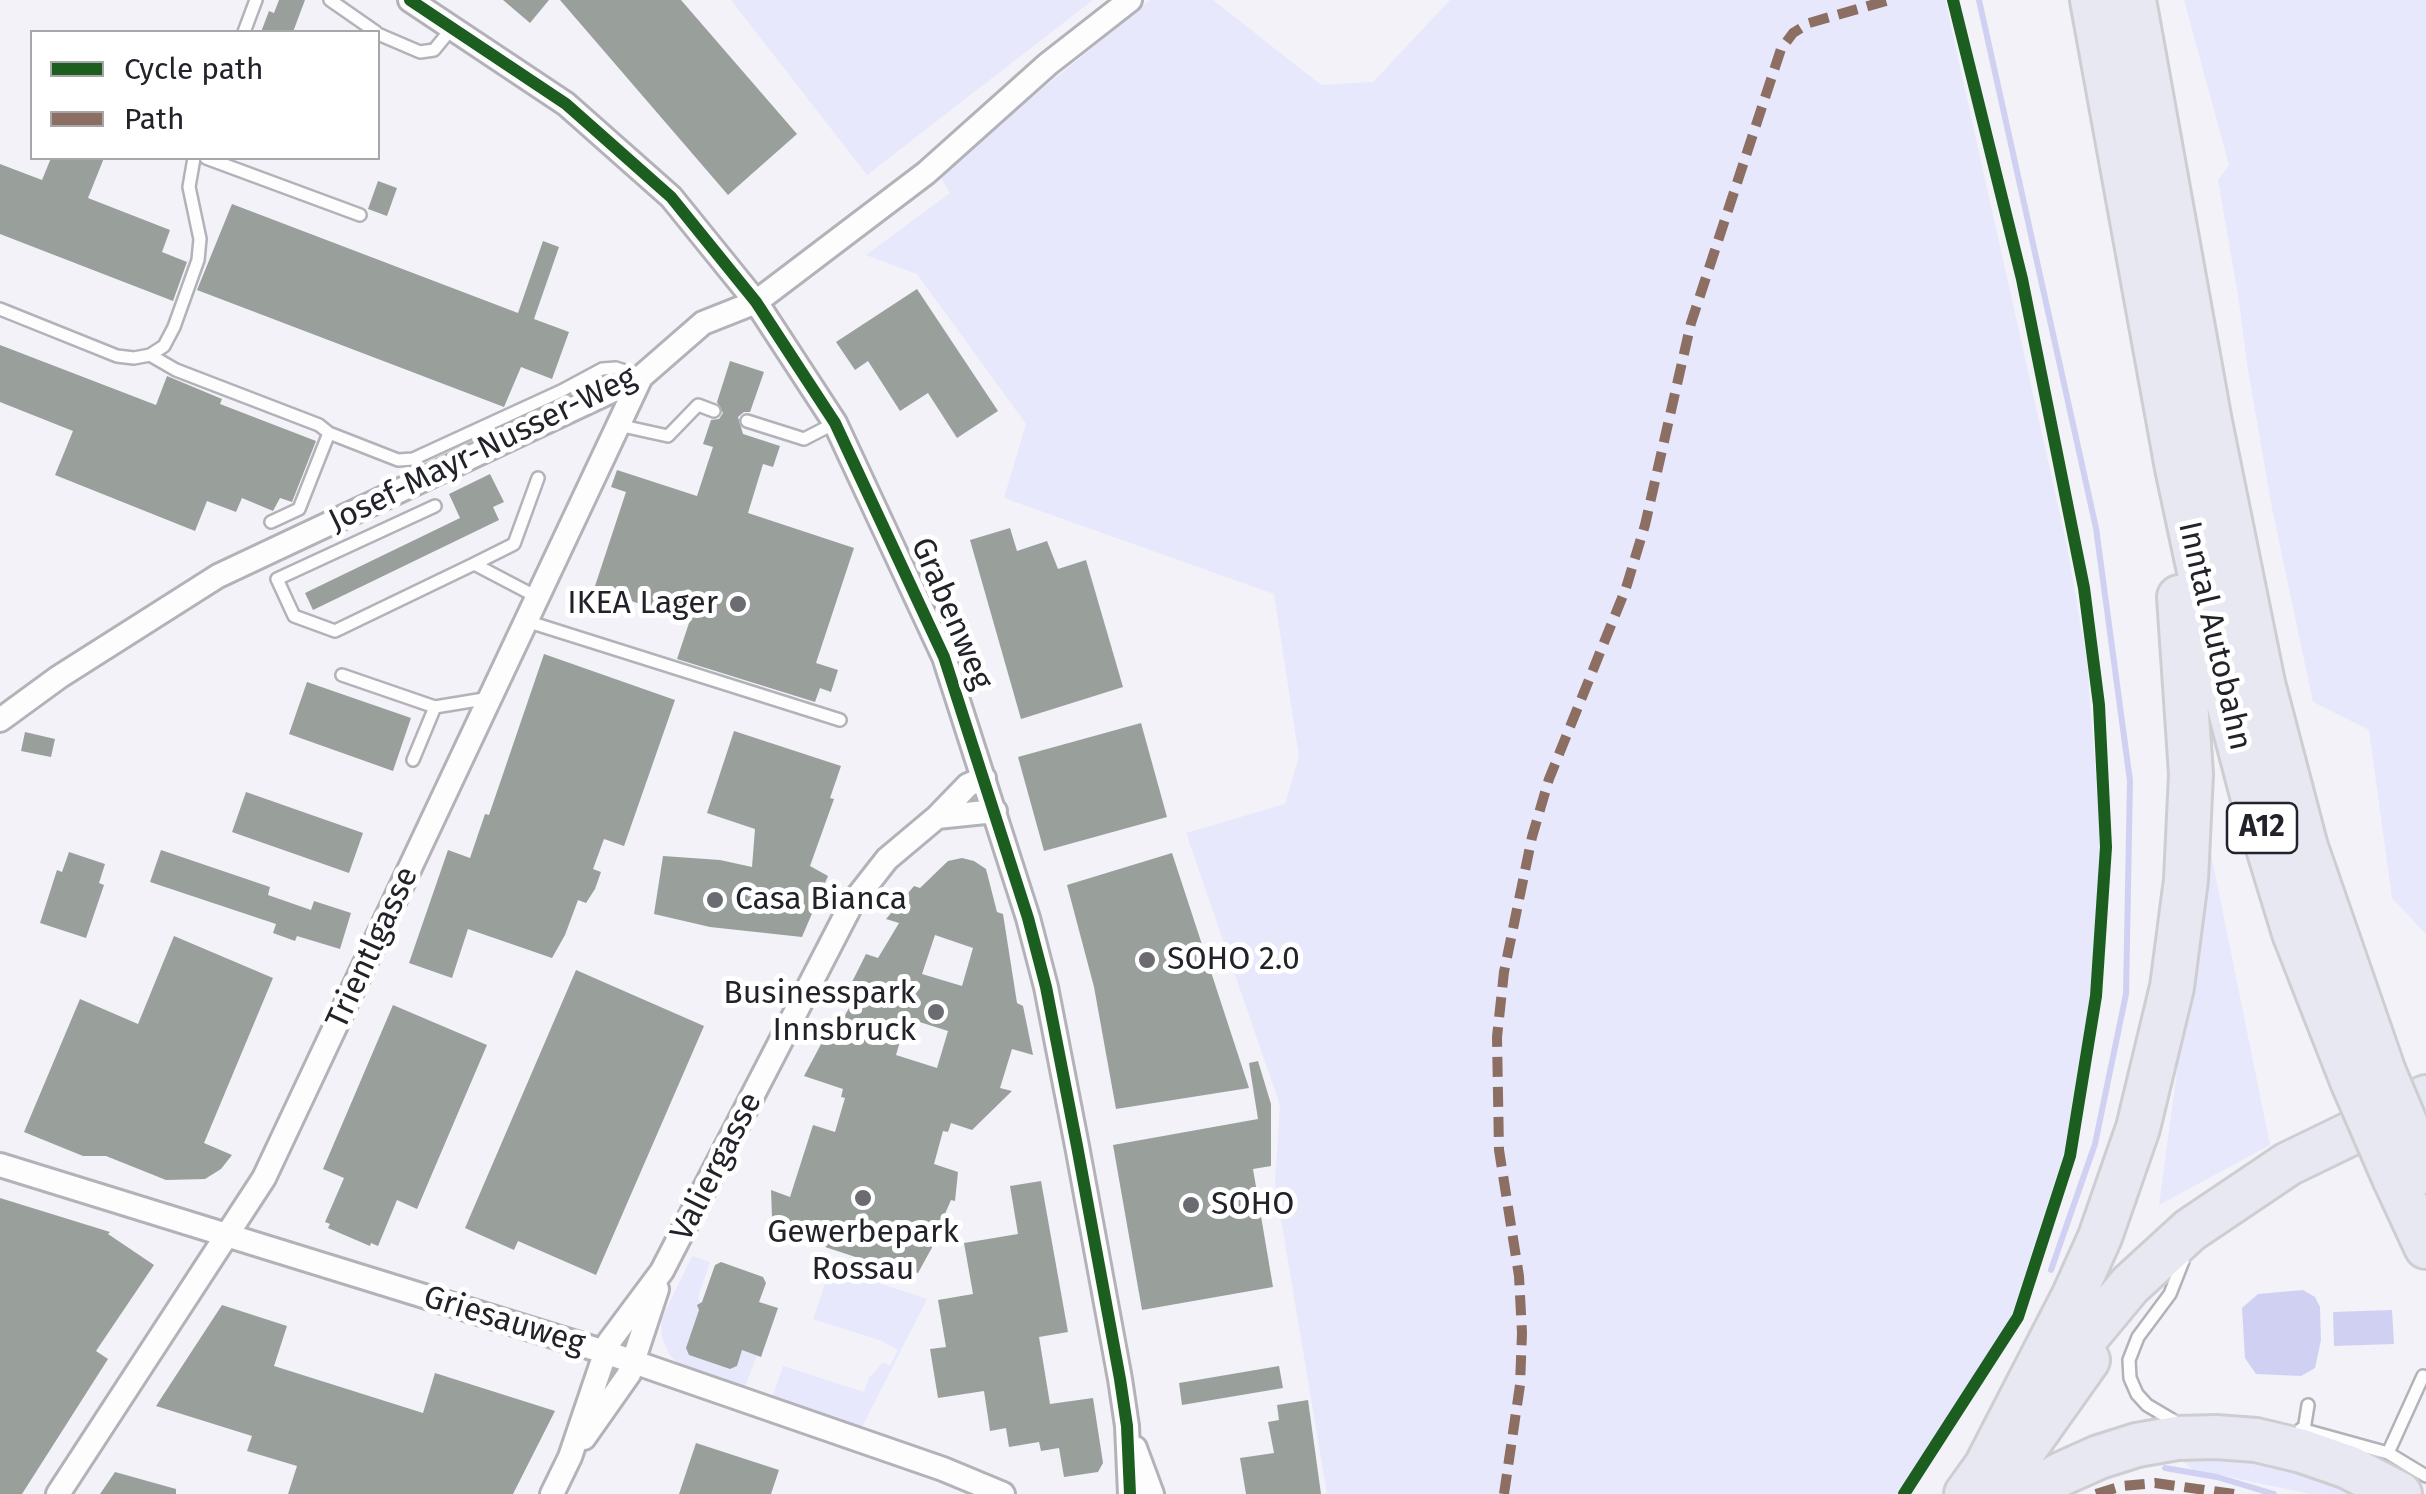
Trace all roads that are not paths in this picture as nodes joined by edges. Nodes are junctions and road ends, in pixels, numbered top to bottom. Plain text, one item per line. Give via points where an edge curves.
1 (256, 0) edge
2 (330, 0) edge
3 (410, 0) edge
4 (1130, 0) edge
5 (2092, 0) edge
6 (2134, 0) edge
7 (452, 28) junction
8 (245, 30) edge
9 (373, 30) edge
10 (380, 34) edge
11 (194, 160) edge
12 (211, 160) edge
13 (360, 215) dead end
14 (756, 302) junction
15 (0, 310) edge
16 (150, 355) junction
17 (641, 377) junction
18 (714, 411) dead end
19 (748, 422) dead end
20 (835, 423) junction
21 (618, 424) junction
22 (329, 432) junction
23 (2177, 468) junction
24 (538, 478) dead end
25 (434, 506) dead end
26 (271, 522) dead end
27 (474, 564) junction
28 (537, 597) junction
29 (526, 621) junction
30 (342, 675) dead end
31 (490, 698) junction
32 (434, 707) junction
33 (0, 720) edge
34 (840, 720) dead end
35 (413, 760) dead end
36 (984, 778) junction
37 (994, 811) junction
38 (937, 817) junction
39 (2368, 1077) junction
40 (2426, 1097) edge
41 (2426, 1116) edge
42 (0, 1164) edge
43 (2418, 1173) edge
44 (228, 1236) junction
45 (2426, 1247) edge
46 (2183, 1261) junction
47 (662, 1271) junction
48 (605, 1352) junction
49 (633, 1362) junction
50 (2423, 1376) dead end
51 (2308, 1404) dead end
52 (2174, 1420) junction
53 (2188, 1420) dead end
54 (2158, 1424) dead end
55 (1127, 1426) junction
56 (2290, 1428) dead end
57 (2304, 1430) junction
58 (2388, 1453) junction
59 (570, 1456) junction
60 (2426, 1476) edge
61 (1982, 1483) edge
62 (58, 1494) edge
63 (552, 1494) edge
64 (1003, 1494) edge
65 (1130, 1494) edge
66 (1152, 1494) edge
67 (2030, 1494) edge
68 (2400, 1494) edge

1 - 8 lane
2 - 9 lane
3 - 7 street, Grabenweg
4 - 14 street, Josef-Mayr-Nusser-Weg via 926,173
5 - 23 highway, Inntal Autobahn / A12
6 - 39 highway, Inntal Autobahn / A12 via 2263,684
7 - 10 lane via 434,50 420,52
7 - 14 street, Grabenweg via 566,104 670,197
11 - 16 lane via 189,187 198,260 174,327
12 - 13 lane
14 - 17 street, Josef-Mayr-Nusser-Weg via 703,324
14 - 20 street, Grabenweg
15 - 16 lane via 117,356
16 - 22 lane
17 - 21 street, Trientlgasse
17 - 22 lane via 602,369 412,459 398,460
17 - 33 street, Josef-Mayr-Nusser-Weg via 218,576
18 - 21 lane via 698,405 668,436
19 - 20 lane via 804,440
20 - 36 street, Grabenweg via 944,657
21 - 28 street, Trientlgasse
22 - 26 lane via 299,509
23 - 39 highway, Inntal Autobahn / A12 via 2222,684 2294,933
23 - 61 highway via 2170,531 2192,774 2172,988 2138,1128 2100,1237
24 - 27 lane via 514,544
25 - 27 lane via 277,579 294,616 335,631
27 - 28 lane
28 - 29 street, Trientlgasse
29 - 31 street, Trientlgasse
29 - 34 lane
30 - 32 lane
31 - 32 lane
31 - 44 street, Trientlgasse via 272,1162
32 - 35 lane
36 - 37 street, Grabenweg
36 - 38 street, Valiergasse
37 - 38 street
37 - 55 street, Grabenweg via 1046,987
38 - 47 street, Valiergasse via 887,859 851,905
39 - 43 highway, Inntal Autobahn / A12, bridge
40 - 61 highway via 2288,1164 2190,1230 2102,1315
41 - 46 highway via 2302,1177
42 - 44 street, Griesauweg
43 - 45 highway, Inntal Autobahn / A12
44 - 48 street, Griesauweg
44 - 62 street, Trientlgasse
46 - 52 lane via 2129,1360 2137,1394
46 - 61 highway
47 - 48 street, Valiergasse
47 - 49 street, Valiergasse
48 - 49 street, Griesauweg
48 - 59 street, Valiergasse
49 - 59 street, Valiergasse
49 - 64 street, Griesauweg
50 - 58 lane
51 - 57 lane
52 - 53 lane
52 - 54 lane
55 - 65 street, Grabenweg
55 - 66 street, Grabenweg
56 - 57 lane
57 - 58 lane
58 - 60 lane
59 - 63 street, Valiergasse
67 - 68 highway via 2112,1444 2177,1438 2256,1440 2348,1467

